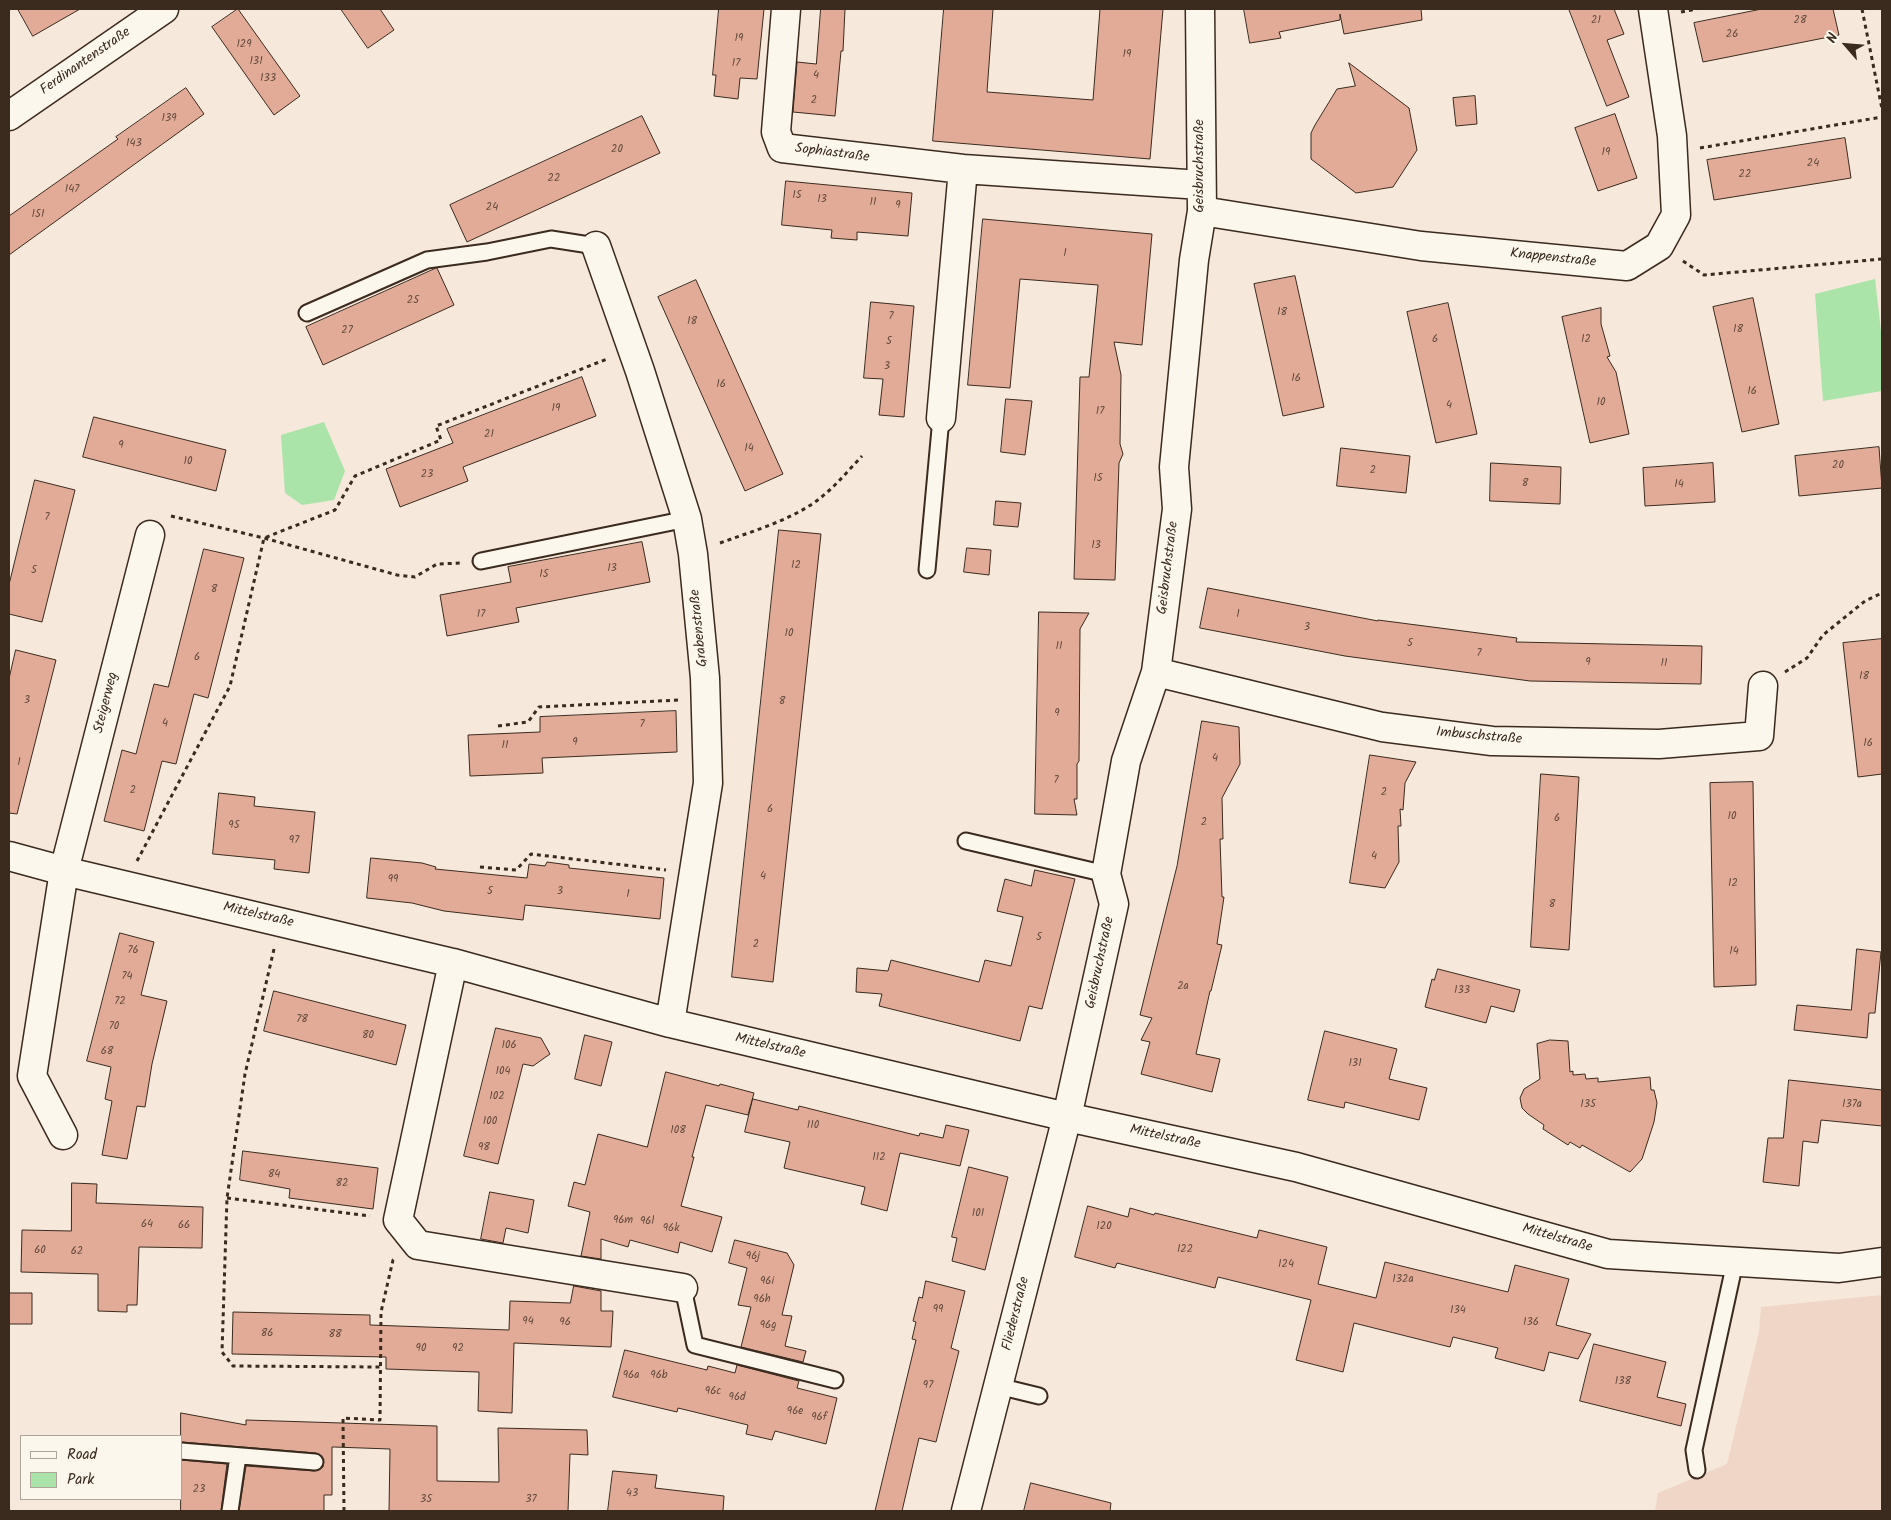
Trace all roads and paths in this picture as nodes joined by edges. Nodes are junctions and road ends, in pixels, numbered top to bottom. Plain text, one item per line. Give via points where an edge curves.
1 (164, 9) edge
2 (786, 9) edge
3 (1200, 9) edge
4 (1653, 9) edge
5 (1862, 9) edge
6 (1882, 109) edge
7 (9, 116) edge
8 (1882, 117) edge
9 (1673, 152) junction
10 (963, 169) junction
11 (1201, 198) junction
12 (596, 246) joint
13 (1659, 246) junction
14 (1882, 259) edge
15 (308, 313) dead end
16 (632, 349) junction
17 (941, 418) joint
18 (862, 456) dead end
19 (687, 519) junction
20 (150, 535) joint
21 (264, 538) junction
22 (693, 554) junction
23 (481, 561) joint
24 (928, 570) dead end
25 (1882, 593) edge
26 (1156, 672) junction
27 (1763, 686) joint
28 (706, 699) junction
29 (498, 726) dead end
30 (966, 841) dead end
31 (9, 856) edge
32 (480, 867) dead end
33 (64, 871) junction
34 (694, 873) junction
35 (1106, 874) junction
36 (124, 886) junction
37 (280, 921) junction
38 (453, 963) junction
39 (670, 1023) junction
40 (1067, 1117) junction
41 (63, 1135) dead end
42 (227, 1198) junction
43 (398, 1220) junction
44 (418, 1245) junction
45 (1735, 1262) junction
46 (1882, 1262) edge
47 (683, 1288) joint
48 (381, 1366) junction
49 (835, 1380) dead end
50 (998, 1386) junction
51 (1040, 1396) dead end
52 (182, 1451) edge
53 (238, 1456) junction
54 (315, 1462) dead end
55 (1697, 1470) dead end
56 (230, 1511) edge
57 (344, 1511) edge
58 (966, 1511) edge

1 - 7 street, Ferdinantenstraße
2 - 10 street, Sophiastraße via 776,132 782,148
3 - 11 street, Geisbruchstraße
4 - 9 street, Knappenstraße
5 - 6 path
8 - 9 path
9 - 13 street, Knappenstraße via 1676,215
10 - 11 street, Sophiastraße
10 - 17 street
11 - 13 street, Knappenstraße via 1421,246 1627,266
11 - 26 street, Geisbruchstraße via 1174,467 1177,509
12 - 15 lane via 551,239 427,260
12 - 16 street, Grabenstraße
13 - 14 path via 1704,276
16 - 19 street, Grabenstraße
16 - 21 path via 436,426 441,440 355,476 335,510
17 - 24 lane
18 - 22 path via 832,488 809,506
19 - 22 street, Grabenstraße
19 - 23 lane
20 - 21 path via 156,512
20 - 33 street, Steigerweg
21 - 23 path via 396,575 415,577 437,564
21 - 36 path via 230,686
22 - 28 street, Grabenstraße
25 - 27 path via 1865,601 1823,635 1807,658
26 - 27 street, Imbuschstraße via 1382,726 1492,741 1659,744 1759,736
26 - 35 street, Geisbruchstraße via 1126,761
28 - 29 path via 539,707 528,722
28 - 34 street, Grabenstraße via 708,783
30 - 35 lane
31 - 33 street, Mittelstraße
32 - 34 path via 516,870 531,854
33 - 36 street, Mittelstraße
33 - 41 street via 32,1076
34 - 39 street, Grabenstraße
35 - 40 street, Geisbruchstraße via 1114,904
36 - 37 street, Mittelstraße
37 - 38 street, Mittelstraße
37 - 42 path via 245,1074
38 - 39 street, Mittelstraße
38 - 43 street
39 - 40 street, Mittelstraße
40 - 45 street, Mittelstraße via 1296,1167 1608,1254
40 - 50 street, Fliederstraße
42 - 43 path
42 - 48 path via 222,1352 233,1366
43 - 44 street
44 - 47 street
44 - 48 path via 393,1260 381,1312
45 - 46 street, Mittelstraße via 1839,1268
45 - 55 lane via 1694,1450
47 - 49 lane via 695,1345
48 - 57 path via 380,1420 342,1418
50 - 51 lane
50 - 58 street, Fliederstraße
52 - 53 lane
53 - 54 lane
53 - 56 lane

